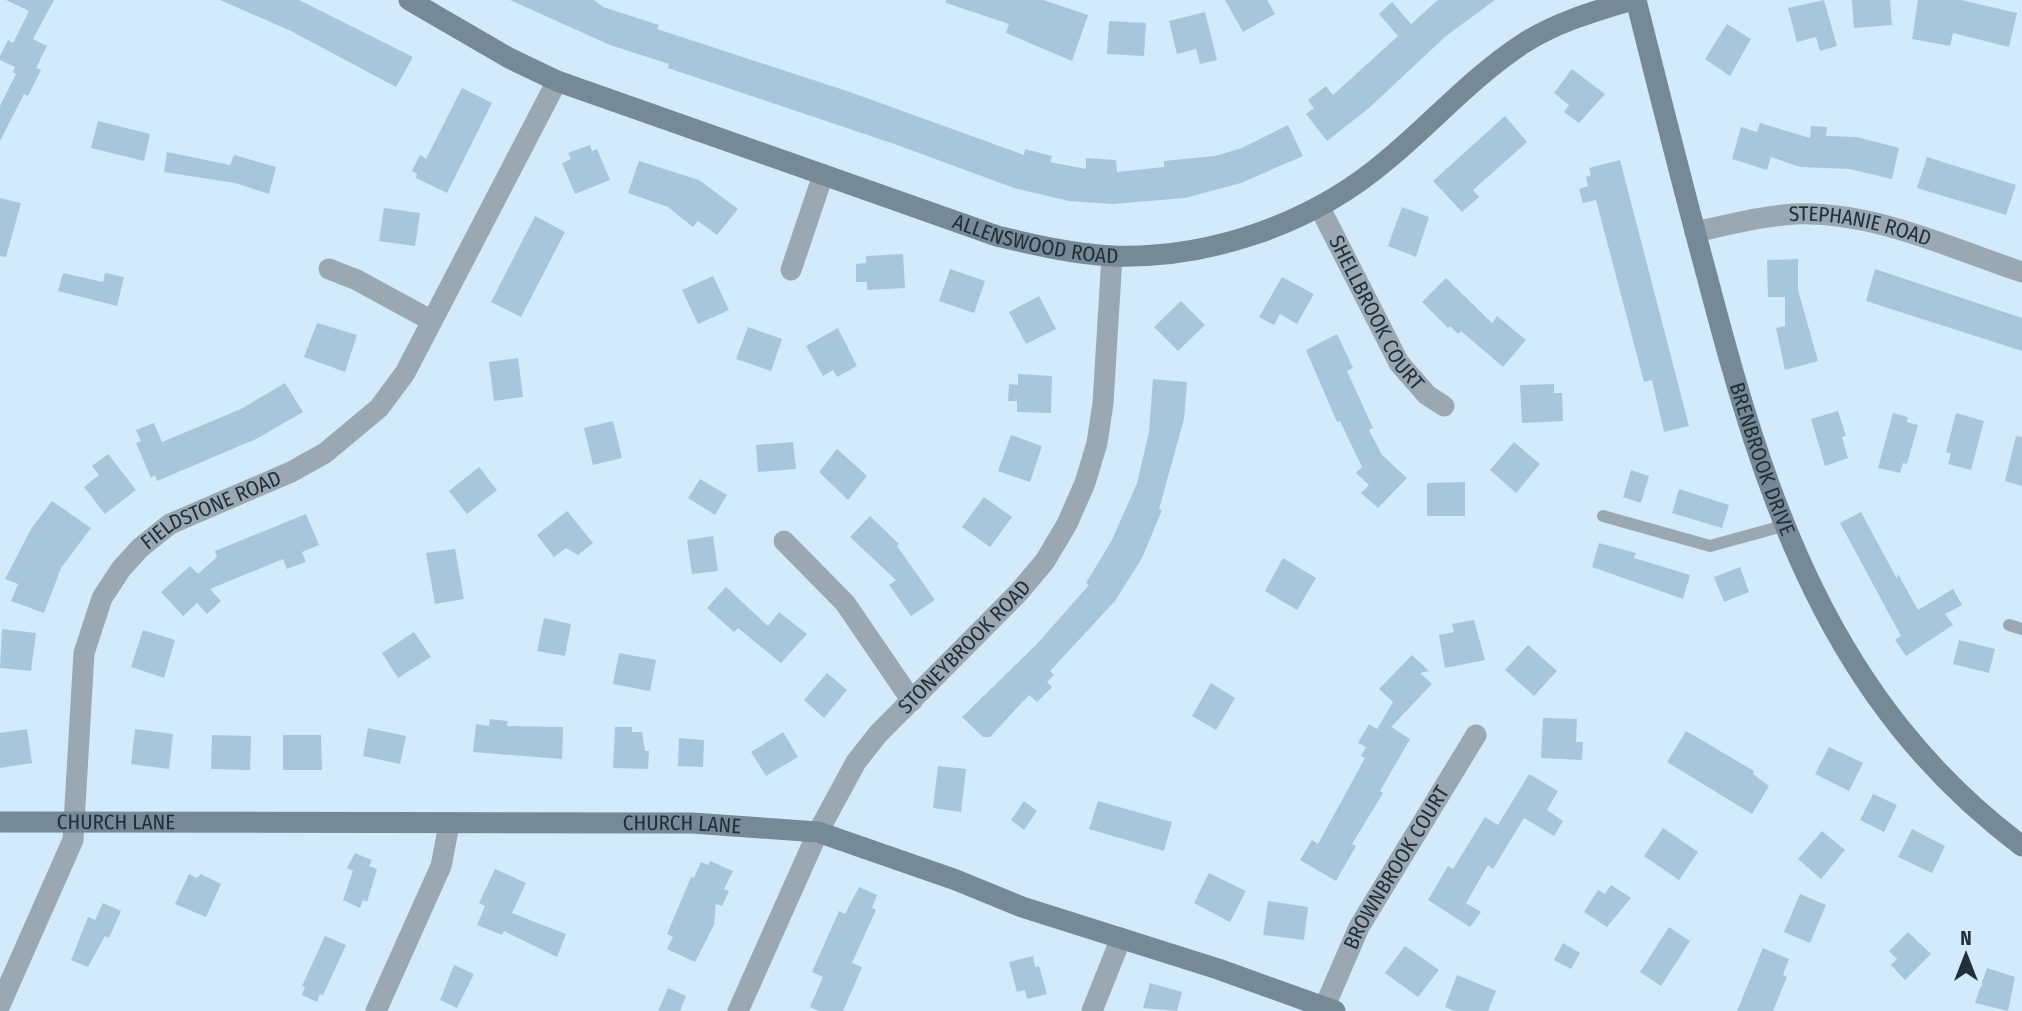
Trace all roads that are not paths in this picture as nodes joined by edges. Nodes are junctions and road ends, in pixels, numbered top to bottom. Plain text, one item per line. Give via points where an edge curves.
1 (409, 0) edge
2 (1634, 0) edge
3 (557, 81) junction
4 (823, 175) junction
5 (1320, 208) junction
6 (1695, 232) junction
7 (1112, 256) junction
8 (329, 269) dead end
9 (791, 270) dead end
10 (2022, 272) edge
11 (432, 321) junction
12 (1444, 406) dead end
13 (1603, 516) dead end
14 (1783, 526) junction
15 (784, 541) dead end
16 (912, 701) junction
17 (1476, 735) dead end
18 (0, 822) edge
19 (76, 822) junction
20 (449, 825) junction
21 (818, 832) junction
22 (2022, 846) edge
23 (1121, 938) junction
24 (0, 1005) edge
25 (1330, 1009) edge
26 (376, 1011) edge
27 (738, 1011) edge
28 (1092, 1011) edge

1 - 3 street, ALLENSWOOD ROAD
2 - 5 street, ALLENSWOOD ROAD via 1525,42 1385,162
2 - 6 street, BRENBROOK DRIVE
3 - 4 street, ALLENSWOOD ROAD
3 - 11 street, FIELDSTONE ROAD
4 - 7 street, ALLENSWOOD ROAD via 997,236
4 - 9 street
5 - 7 street, ALLENSWOOD ROAD via 1261,232 1206,247
5 - 12 street, SHELLBROOK COURT via 1399,363 1427,395
6 - 10 street, STEPHANIE ROAD via 1760,217 1830,215 1875,223
6 - 14 street, BRENBROOK DRIVE via 1753,444
7 - 16 street, STONEYBROOK ROAD via 1097,443 1067,524 1019,592
8 - 11 street
11 - 19 street, FIELDSTONE ROAD via 405,373 355,431 291,472 170,524 121,569 102,598 84,653
13 - 14 lane via 1710,546
14 - 22 street, BRENBROOK DRIVE via 1839,640 1908,737 1959,791
15 - 16 street via 845,603
16 - 21 street, STONEYBROOK ROAD via 856,762
17 - 25 street, BROWNBROOK COURT via 1359,927
18 - 19 street, CHURCH LANE
19 - 20 street, CHURCH LANE
19 - 24 street, FIELDSTONE ROAD via 73,840
20 - 21 street, CHURCH LANE via 692,822
20 - 26 street via 441,866
21 - 23 street, CHURCH LANE
21 - 27 street, STONEYBROOK ROAD
23 - 25 street, CHURCH LANE
23 - 28 street

